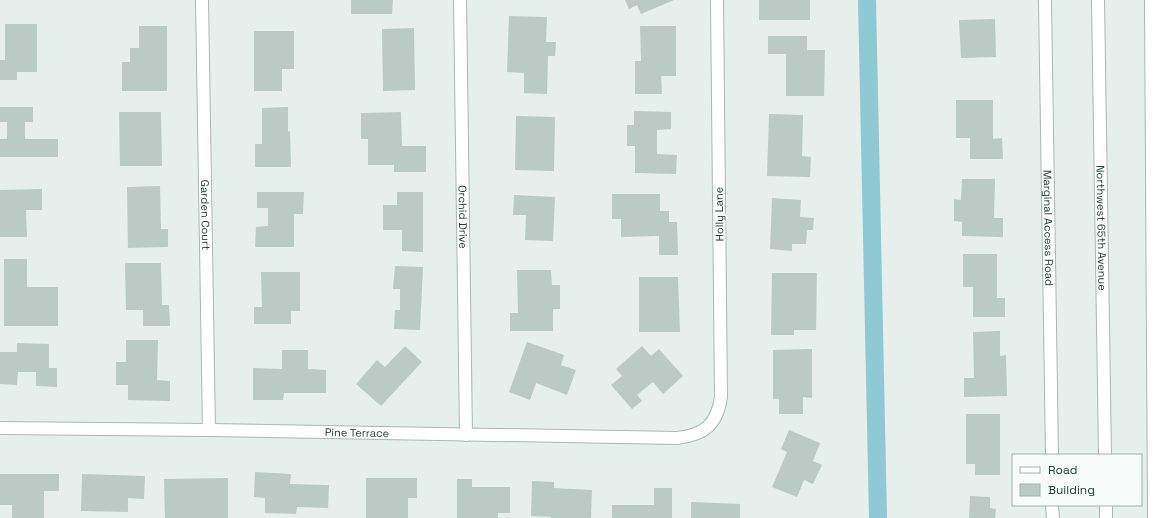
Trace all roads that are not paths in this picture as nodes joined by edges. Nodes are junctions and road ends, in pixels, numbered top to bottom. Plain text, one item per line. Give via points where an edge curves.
1 (202, 0) edge
2 (460, 0) edge
3 (717, 0) edge
4 (1045, 0) edge
5 (1098, 0) edge
6 (1151, 0) edge
7 (709, 425) joint
8 (0, 428) edge
9 (209, 430) junction
10 (466, 435) junction
11 (1052, 454) edge
12 (1105, 454) edge
13 (1052, 506) edge
14 (1106, 506) edge
15 (1052, 518) edge
16 (1106, 518) edge
17 (1154, 518) edge

1 - 9 street, Garden Court
2 - 10 street, Orchid Drive
3 - 7 street, Holly Lane via 721,385 720,406
4 - 11 street, Marginal Access Road
5 - 12 street, Northwest 65th Avenue
6 - 17 street
7 - 10 street, Pine Terrace via 694,436 677,438
8 - 9 street, Pine Terrace
9 - 10 street, Pine Terrace
13 - 15 street
14 - 16 street

